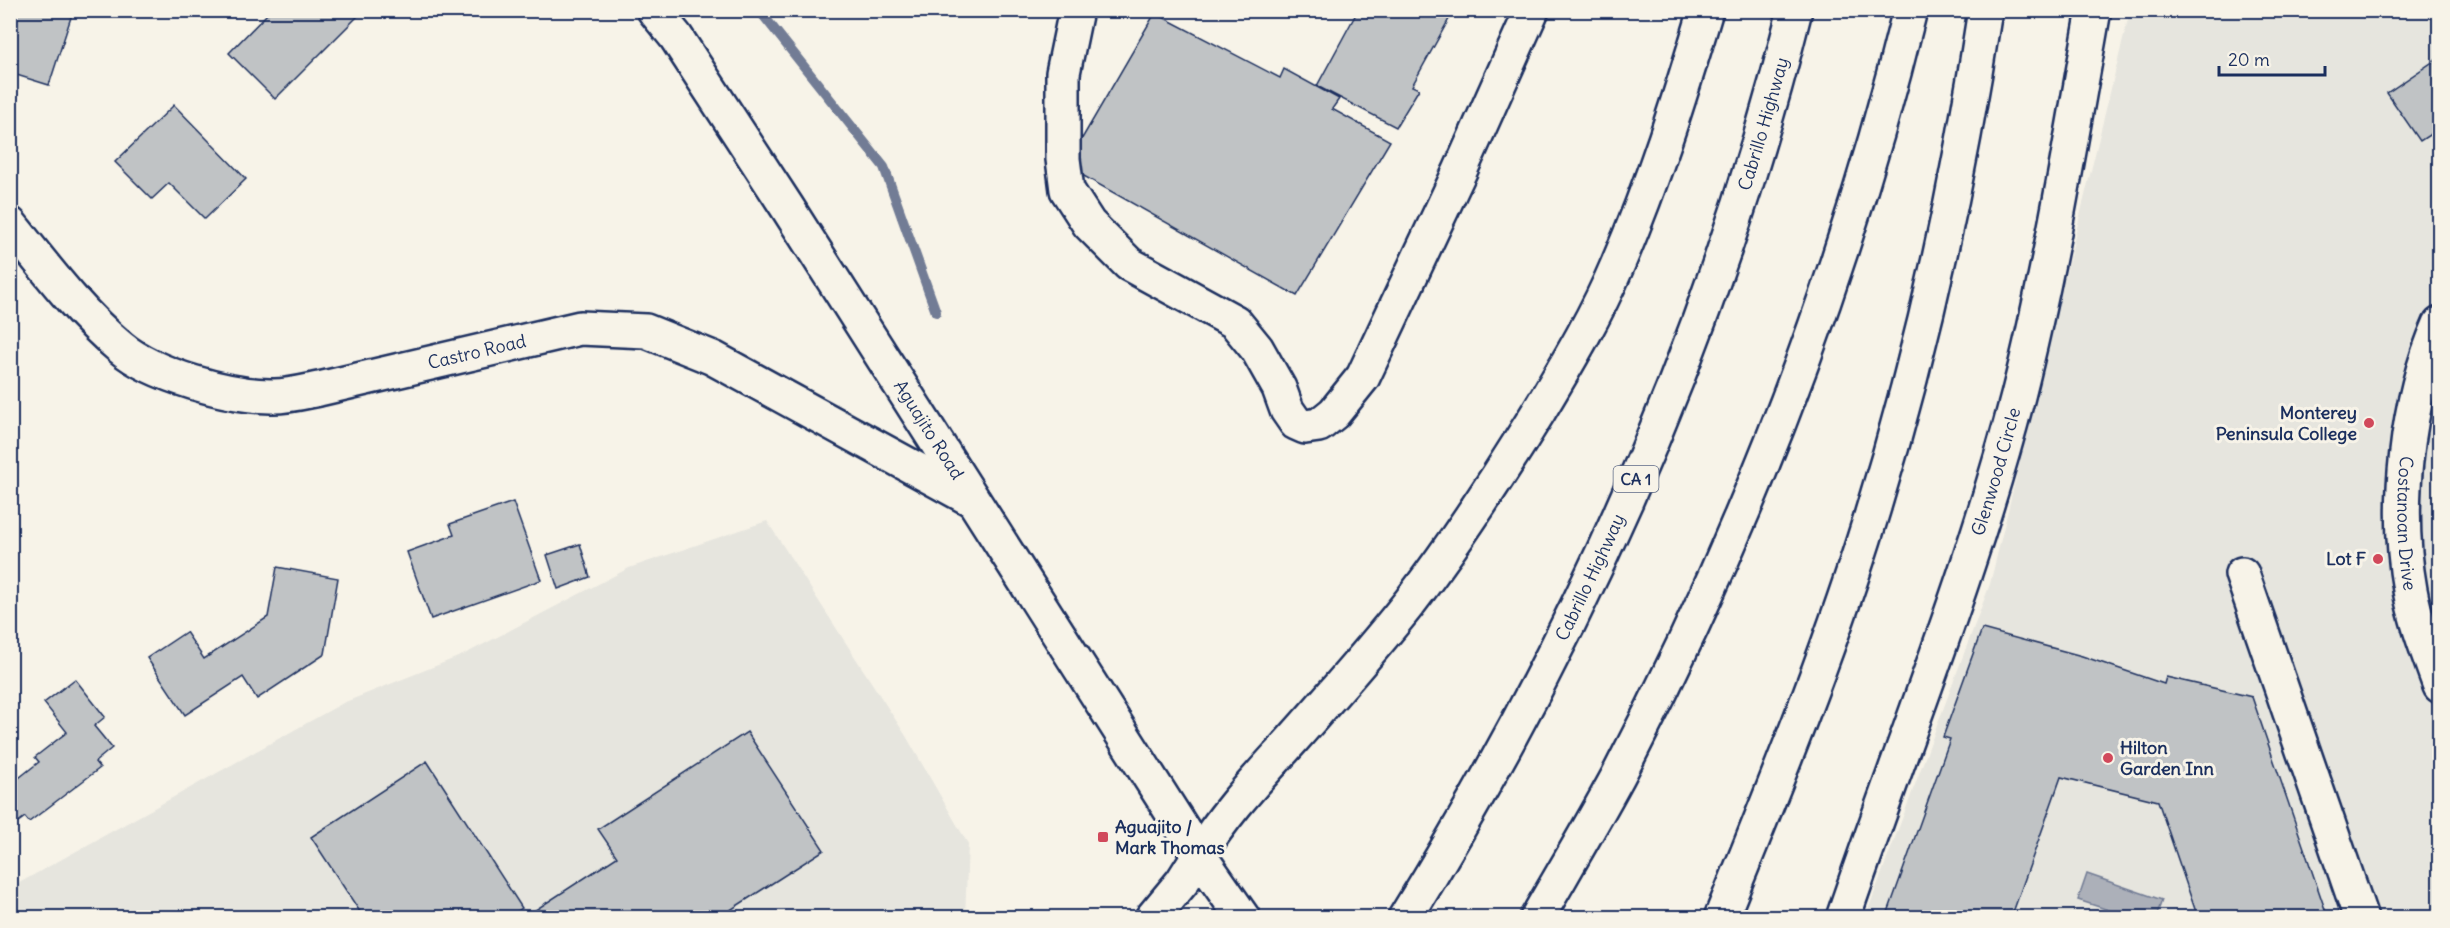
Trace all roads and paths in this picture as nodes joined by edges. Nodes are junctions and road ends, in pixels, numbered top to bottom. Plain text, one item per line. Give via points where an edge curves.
1 (654, 10) edge
2 (1076, 10) edge
3 (1532, 10) edge
4 (1706, 10) edge
5 (1795, 10) edge
6 (1910, 10) edge
7 (1985, 10) edge
8 (2094, 10) edge
9 (10, 225) edge
10 (2439, 324) edge
11 (970, 498) junction
12 (2242, 574) dead end
13 (2439, 686) edge
14 (1199, 855) junction
15 (1152, 918) edge
16 (1243, 918) edge
17 (1405, 918) edge
18 (1537, 918) edge
19 (1721, 918) edge
20 (1843, 918) edge
21 (2361, 918) edge

1 - 11 main road, Aguajito Road via 676,37 774,187
2 - 3 main road via 1064,73 1063,159 1067,190 1089,224 1129,264 1235,322 1257,349 1287,410 1296,423 1305,427 1319,425 1334,413 1363,377
4 - 14 main road via 1642,205 1603,296 1549,394 1411,601 1240,798
5 - 17 main road, Cabrillo Highway / CA 1 via 1720,261 1635,480 1536,688
6 - 18 main road via 1850,222 1750,496 1646,720
7 - 19 main road via 1943,243 1915,365 1882,482 1819,670
8 - 20 main road, Glenwood Circle via 2018,397 1953,606
9 - 11 main road, Castro Road via 85,314 122,349 162,371 213,389 275,396 580,328 646,331 713,358
10 - 13 main road, Costanoan Drive via 2413,410 2404,529 2410,589
11 - 14 main road, Aguajito Road
12 - 21 main road
14 - 15 main road
14 - 16 main road, Aguajito Road

